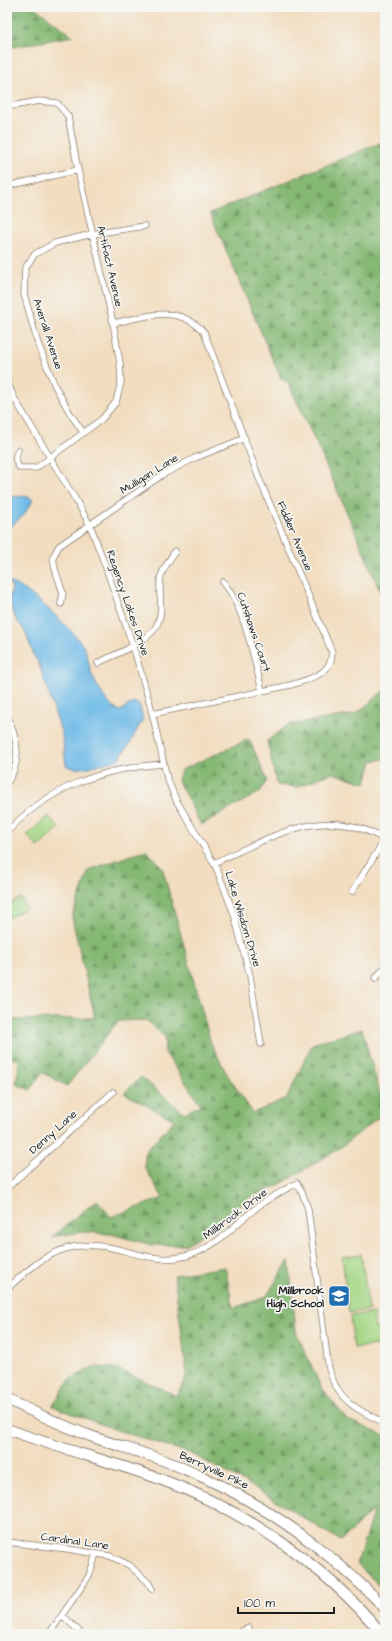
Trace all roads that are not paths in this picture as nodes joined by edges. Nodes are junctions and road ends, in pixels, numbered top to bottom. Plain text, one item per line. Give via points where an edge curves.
1 (7, 107) edge
2 (78, 170) junction
3 (7, 186) edge
4 (144, 226) dead end
5 (92, 234) junction
6 (113, 323) junction
7 (7, 381) edge
8 (83, 432) junction
9 (244, 438) junction
10 (18, 450) dead end
11 (49, 457) junction
12 (90, 526) junction
13 (175, 551) dead end
14 (223, 582) dead end
15 (61, 604) dead end
16 (133, 646) junction
17 (98, 663) dead end
18 (262, 690) junction
19 (152, 714) junction
20 (7, 715) edge
21 (164, 764) junction
22 (7, 783) edge
23 (7, 832) edge
24 (385, 839) edge
25 (214, 863) junction
26 (352, 892) dead end
27 (385, 967) edge
28 (375, 979) dead end
29 (261, 1044) dead end
30 (113, 1092) dead end
31 (7, 1188) edge
32 (7, 1289) edge
33 (7, 1398) edge
34 (385, 1424) edge
35 (7, 1429) edge
36 (7, 1542) edge
37 (96, 1554) junction
38 (152, 1588) dead end
39 (385, 1608) edge
40 (62, 1615) junction
41 (249, 1628) dead end
42 (49, 1634) edge
43 (82, 1634) edge
44 (235, 1634) edge
45 (382, 1634) edge

1 - 2 street, Artifact Avenue via 39,101 57,103 68,116
2 - 3 street
2 - 5 street, Artifact Avenue
4 - 5 street, Averall Avenue
5 - 6 street, Artifact Avenue
5 - 8 street, Averall Avenue via 55,243 35,254 25,268 24,294 38,344 70,416
6 - 8 street, Artifact Avenue via 121,382 116,402 102,419
6 - 9 street, Fiddler Avenue via 171,314 186,317 196,323 204,332
7 - 11 street, Regency Lakes Drive via 14,398
8 - 11 street, Artifact Avenue
9 - 12 street, Mulligan Lane via 162,475
9 - 18 street, Fiddler Avenue via 332,652 329,667 318,675 291,685
10 - 11 street, Artifact Avenue via 15,458 20,468 36,468
11 - 12 street, Regency Lakes Drive
12 - 15 street, Mulligan Lane via 59,546 52,557 63,593
12 - 16 street, Regency Lakes Drive
13 - 16 street via 161,576 161,613 157,625 148,636
14 - 18 street, Cutshaws Court via 236,603 254,656
16 - 17 street
16 - 19 street, Regency Lakes Drive
18 - 19 street, Fiddler Avenue
19 - 21 street, Regency Lakes Drive
20 - 22 street via 18,747 18,756
21 - 23 street via 124,770 79,782 55,792 17,821
21 - 25 street, Lake Wisdom Drive via 176,800
24 - 25 street via 346,825 311,824 278,834
24 - 26 street
25 - 29 street, Lake Wisdom Drive via 234,914 245,952
27 - 28 street
30 - 31 street, Denny Lane
32 - 34 street, Millbrook Drive via 29,1268 50,1254 67,1249 100,1246 159,1259 178,1258 195,1253 215,1244 261,1204 297,1182 308,1209 332,1382 356,1408
33 - 39 highway, Berryville Pike via 65,1426 186,1469 250,1500 327,1554
35 - 45 highway via 162,1480 223,1508 273,1537 299,1556 347,1596
36 - 37 street, Cardinal Lane
37 - 38 street, Cardinal Lane via 118,1559 129,1565
37 - 40 street via 88,1576
40 - 42 street
40 - 43 street
41 - 44 street

